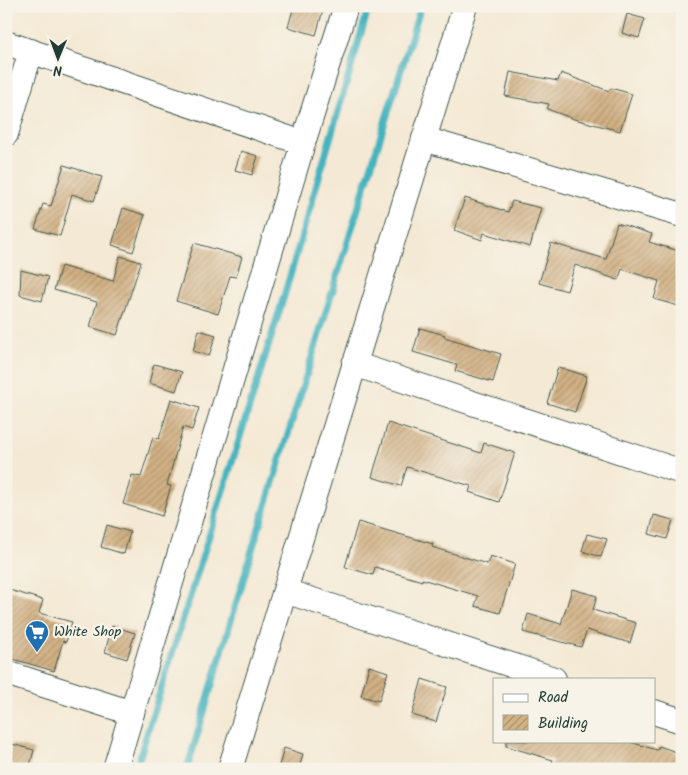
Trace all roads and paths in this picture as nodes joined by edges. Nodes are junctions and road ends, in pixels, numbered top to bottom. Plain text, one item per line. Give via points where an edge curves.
1 (346, 6) edge
2 (465, 6) edge
3 (6, 43) edge
4 (31, 51) junction
5 (6, 134) edge
6 (424, 139) junction
7 (303, 143) junction
8 (682, 215) edge
9 (354, 364) junction
10 (682, 472) edge
11 (285, 591) junction
12 (6, 673) edge
13 (551, 678) edge
14 (132, 713) junction
15 (656, 713) edge
16 (682, 721) edge
17 (115, 769) edge
18 (230, 769) edge

1 - 7 street
2 - 6 street
3 - 4 street
4 - 5 street
4 - 7 street
6 - 8 street
6 - 9 street
7 - 14 street
9 - 10 street
9 - 11 street
11 - 13 street
11 - 18 street
12 - 14 street
14 - 17 street
15 - 16 street

